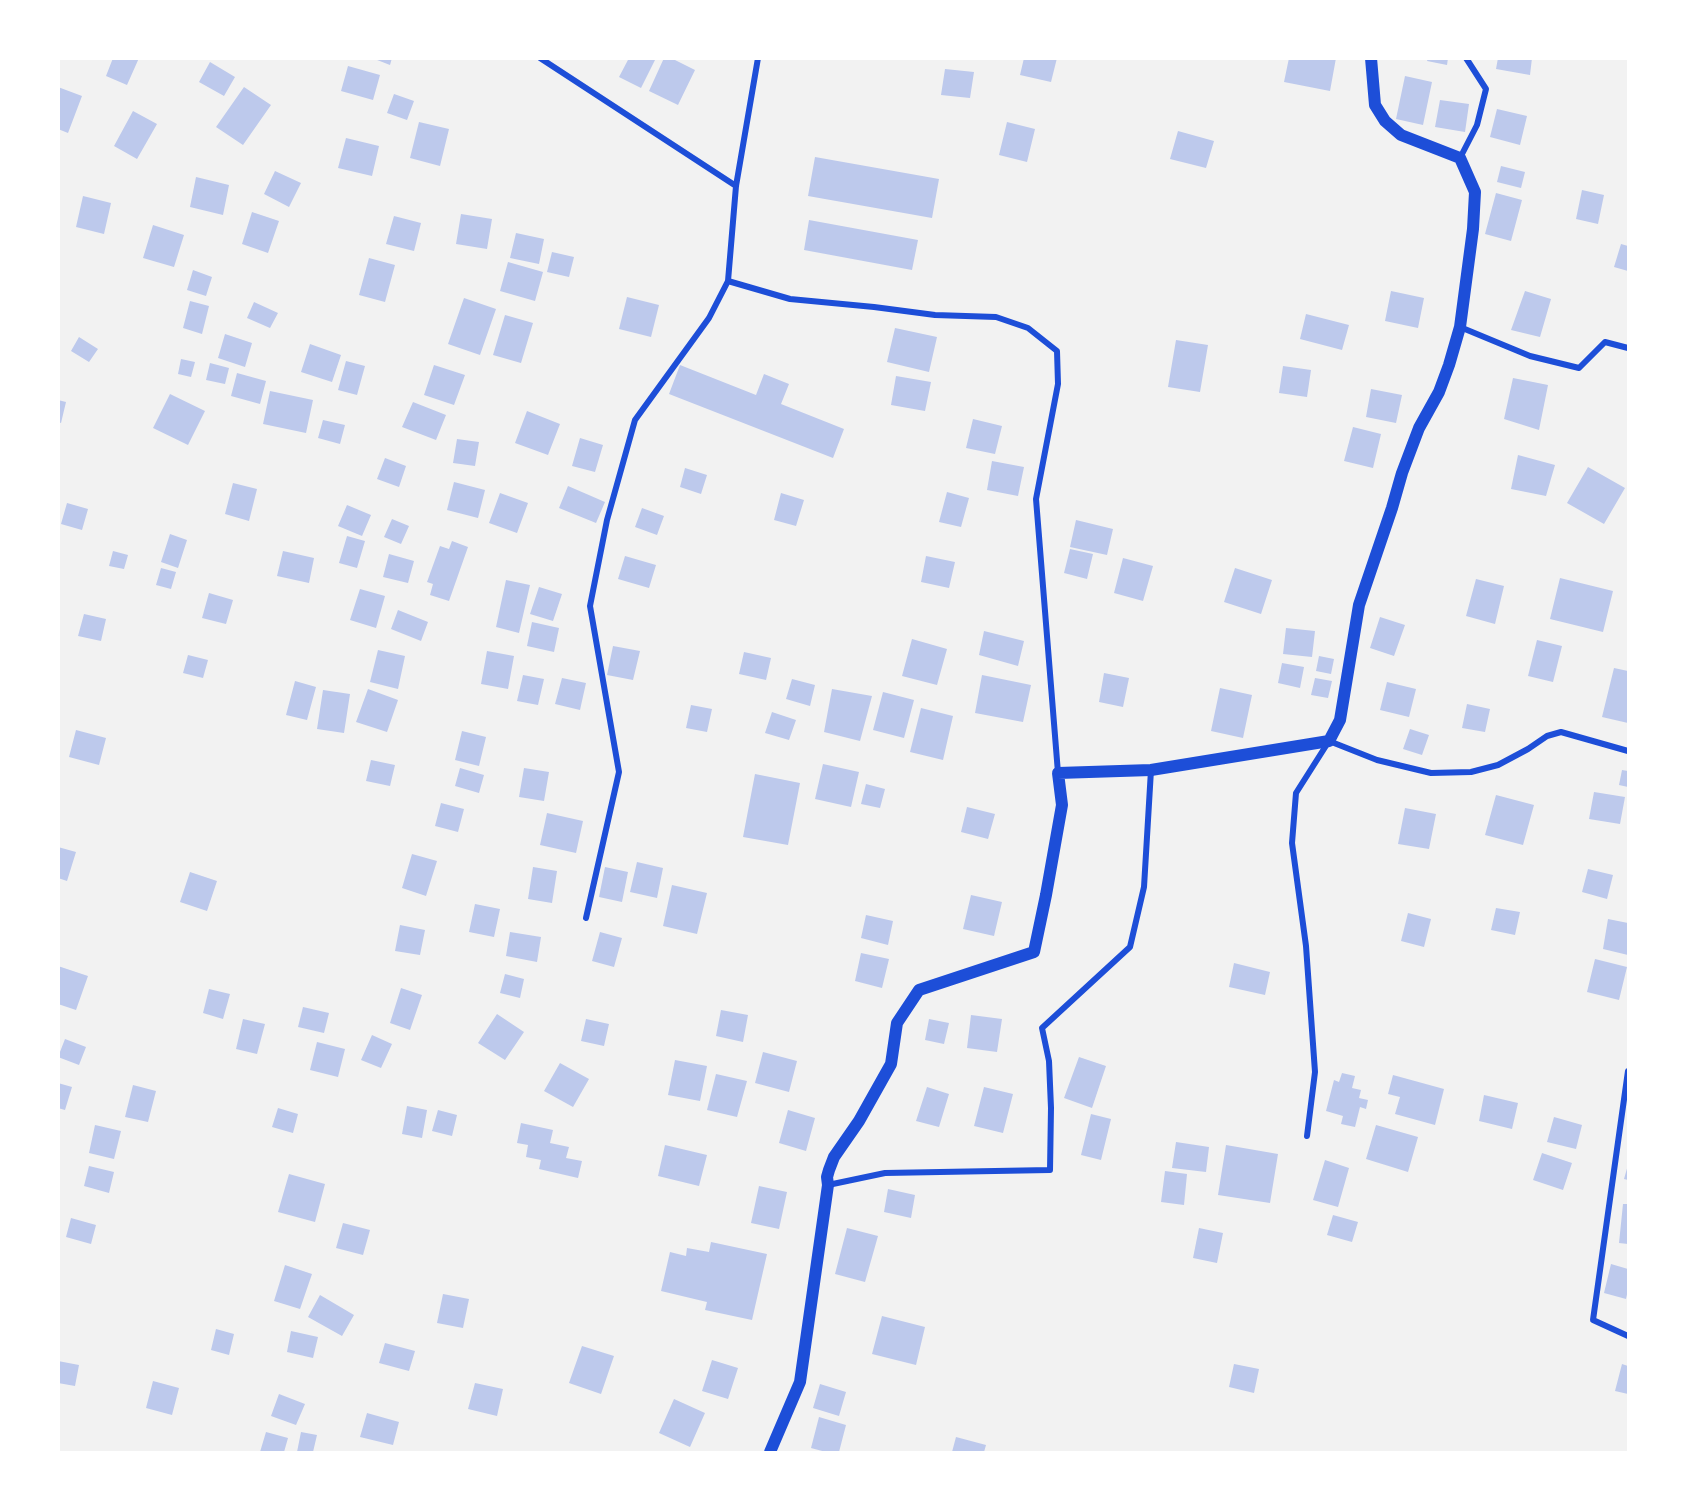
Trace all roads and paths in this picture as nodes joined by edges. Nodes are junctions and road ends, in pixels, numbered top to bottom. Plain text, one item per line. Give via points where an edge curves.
1 (540, 58) edge
2 (758, 58) edge
3 (1371, 58) edge
4 (1466, 58) edge
5 (1460, 158) junction
6 (736, 186) junction
7 (728, 281) junction
8 (1460, 327) junction
9 (1629, 348) edge
10 (1329, 741) junction
11 (1629, 751) edge
12 (1152, 770) junction
13 (1058, 773) junction
14 (586, 918) dead end
15 (1629, 1071) edge
16 (1307, 1136) dead end
17 (828, 1185) junction
18 (1629, 1336) edge
19 (770, 1452) edge

1 - 6 street
2 - 6 street
3 - 5 main road via 1375,105 1385,122 1401,135
4 - 5 street via 1486,89 1477,125
5 - 8 main road via 1475,192
6 - 7 street
7 - 13 street via 790,299 935,315 996,317 1028,328 1057,351 1058,384 1036,499
7 - 14 street via 709,318 635,420 607,520 590,606 619,772
8 - 9 street via 1530,356 1579,368 1605,342
8 - 10 main road via 1439,392 1419,428 1402,473 1359,605 1340,720
10 - 11 street via 1377,760 1431,773 1471,772 1498,765 1561,732
10 - 12 main road
10 - 16 street via 1296,793 1292,843 1306,946 1316,1072
12 - 13 main road
12 - 17 street via 1143,887 1130,947 1042,1028 1049,1061 1050,1170 885,1173
13 - 17 main road via 1062,805 1034,952 919,990 897,1023 891,1064 834,1157
15 - 18 street via 1593,1320
17 - 19 main road via 800,1382

